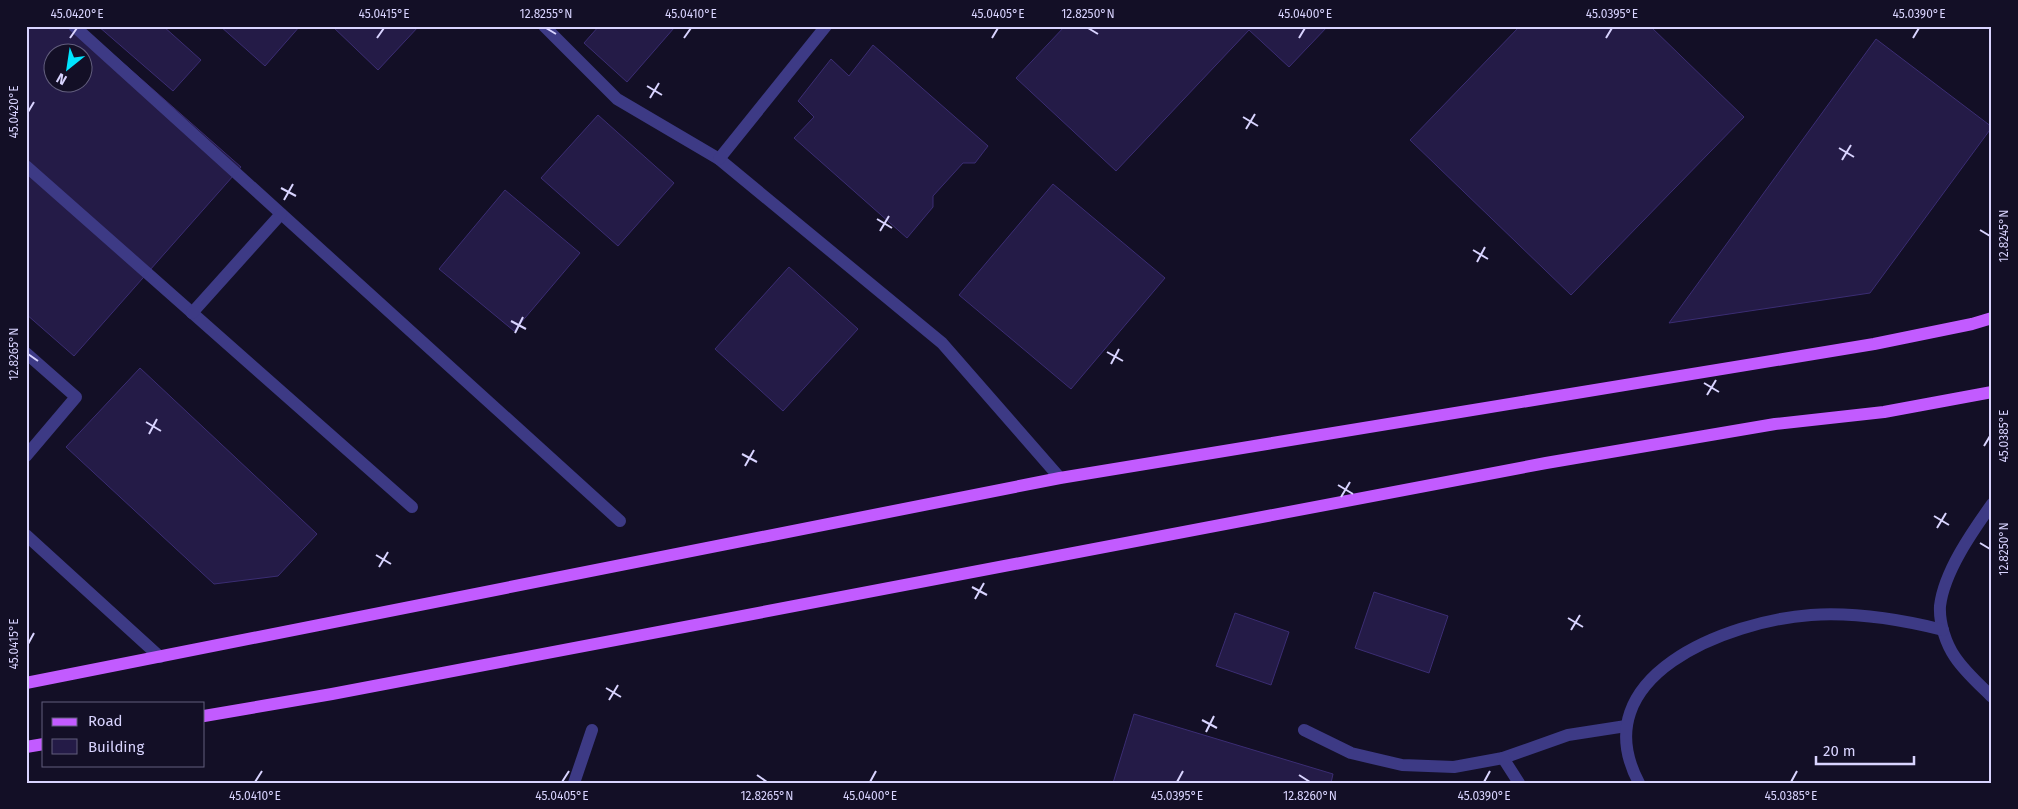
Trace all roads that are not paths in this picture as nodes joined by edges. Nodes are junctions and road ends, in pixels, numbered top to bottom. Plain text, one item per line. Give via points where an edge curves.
1 (74, 26) edge
2 (544, 26) edge
3 (826, 26) edge
4 (719, 159) junction
5 (26, 166) edge
6 (281, 214) junction
7 (192, 313) junction
8 (1992, 318) edge
9 (26, 354) edge
10 (1992, 392) edge
11 (26, 456) edge
12 (1060, 478) junction
13 (1992, 504) edge
14 (412, 507) dead end
15 (620, 521) dead end
16 (26, 535) edge
17 (1943, 630) junction
18 (160, 657) junction
19 (26, 683) edge
20 (1992, 697) edge
21 (205, 716) edge
22 (1626, 726) junction
23 (592, 730) dead end
24 (1304, 730) dead end
25 (42, 744) edge
26 (26, 747) edge
27 (1503, 758) junction
28 (574, 783) edge
29 (1519, 783) edge
30 (1639, 783) edge

1 - 6 street
2 - 4 street via 618,99
3 - 4 street
4 - 12 street via 942,343
5 - 7 street
6 - 7 street
6 - 15 street
7 - 14 street
8 - 12 main road via 1874,344
9 - 11 street via 76,397
10 - 21 main road via 1884,412 1775,424 1546,463
12 - 18 main road
13 - 17 street via 1958,558 1946,584 1940,607
16 - 18 street
17 - 20 street via 1955,657
17 - 22 street via 1899,619 1855,614 1810,615 1766,622 1723,635 1667,663 1640,690
18 - 19 main road
22 - 27 street via 1568,735
22 - 30 street via 1629,764
23 - 28 street
24 - 27 street via 1351,753 1402,766 1454,767
25 - 26 main road
27 - 29 street

